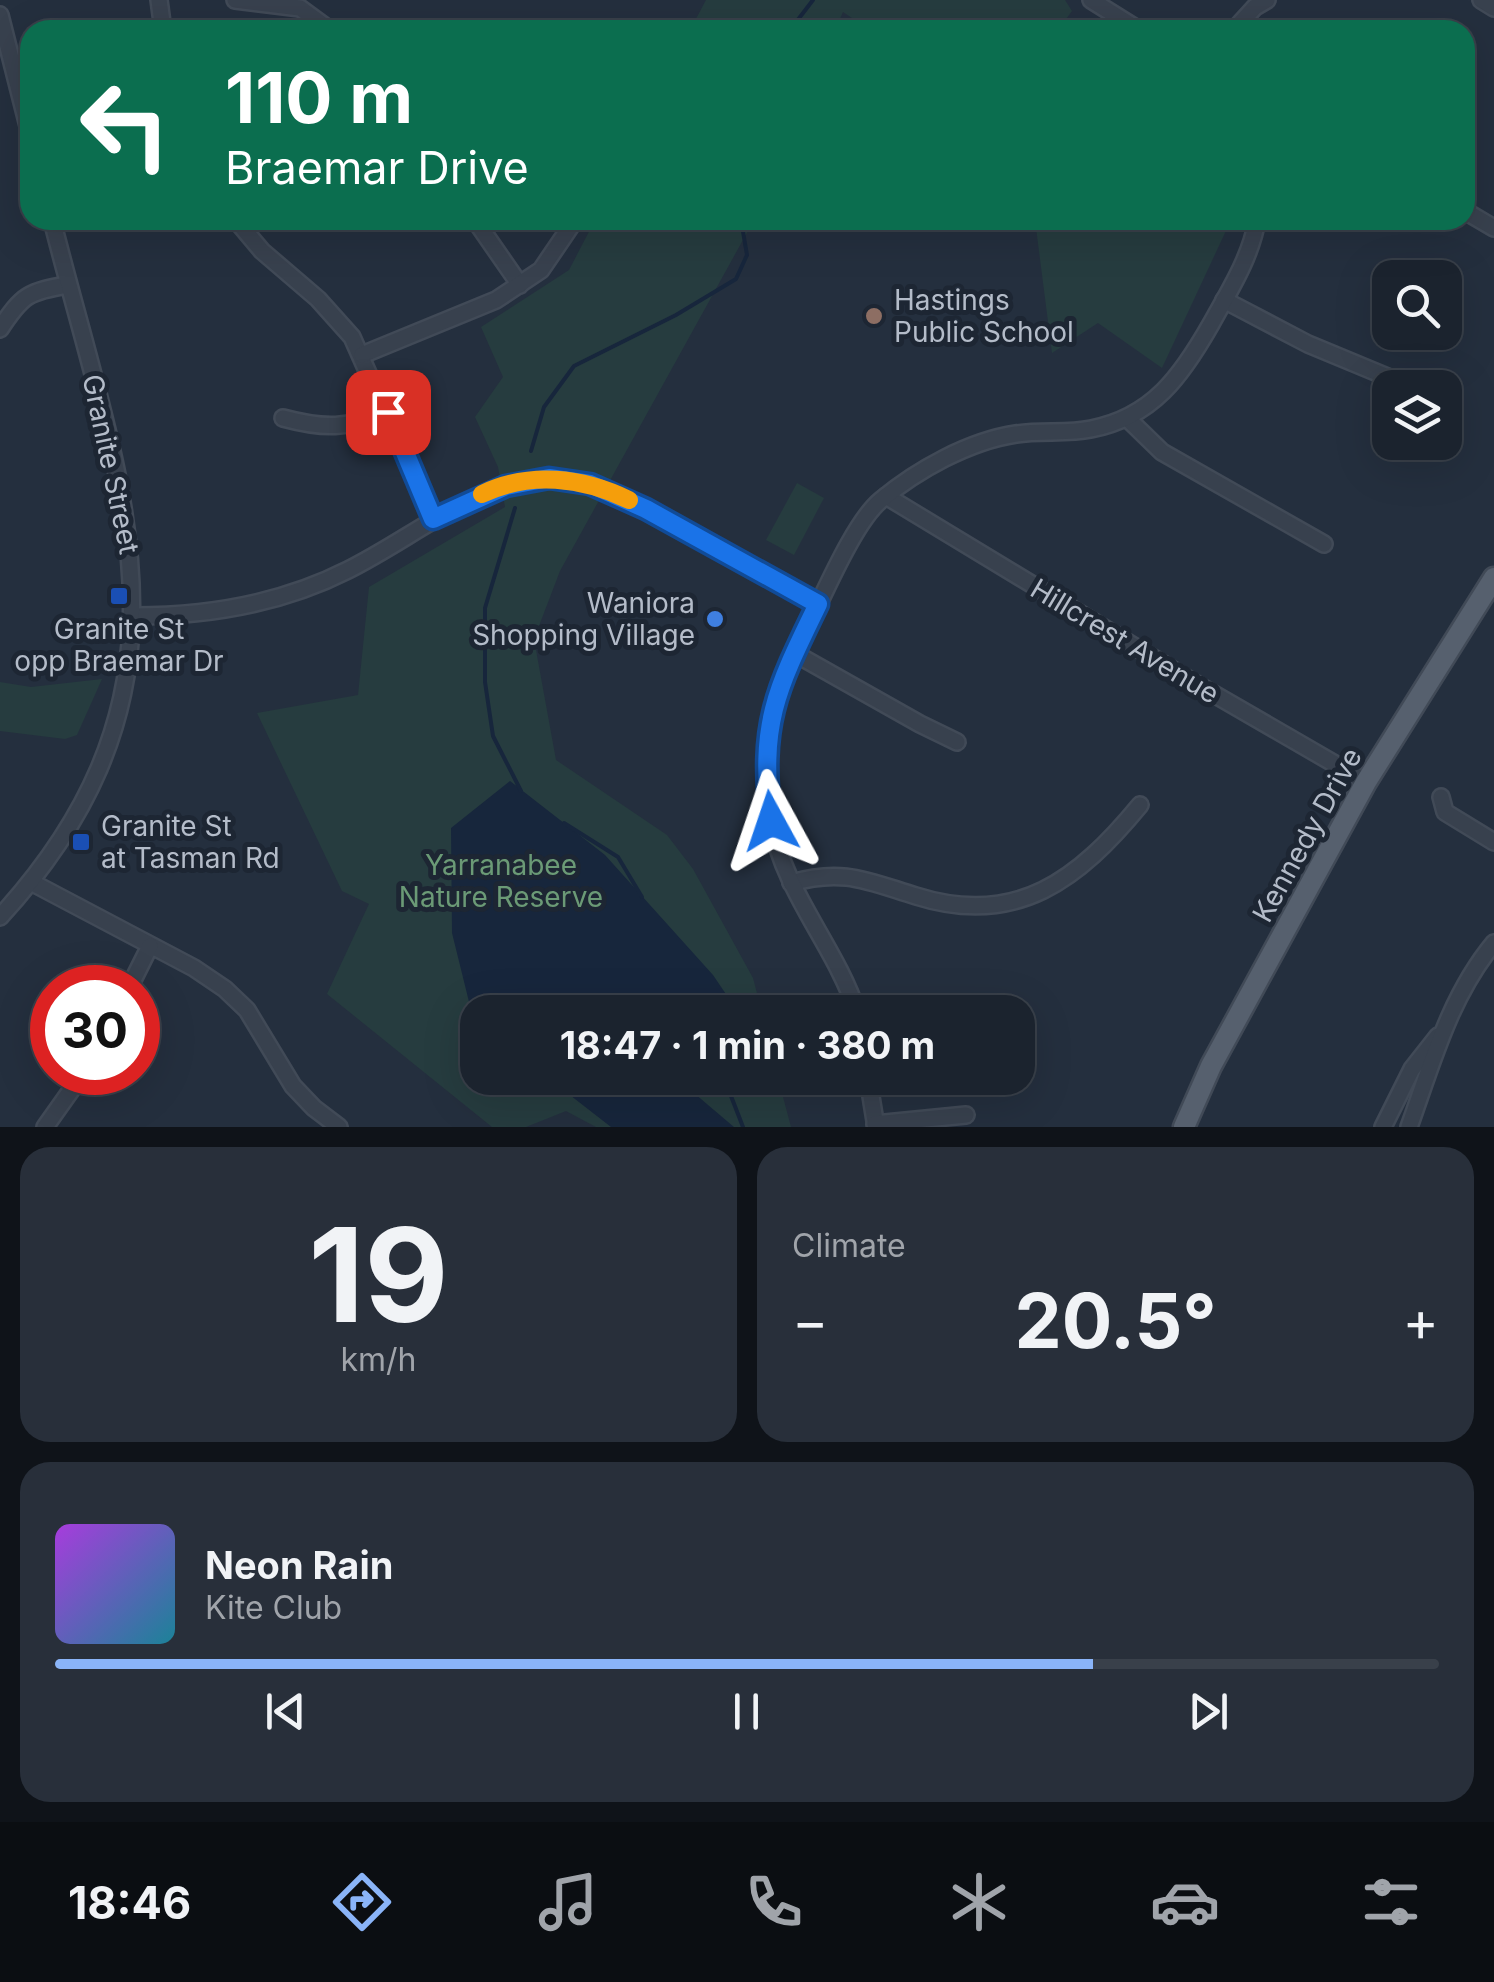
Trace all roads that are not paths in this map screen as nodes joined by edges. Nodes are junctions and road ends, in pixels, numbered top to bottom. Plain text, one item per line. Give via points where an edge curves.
1 (234, 0) edge
2 (1091, 0) edge
3 (1267, 0) edge
4 (1481, 0) edge
5 (302, 4) edge
6 (1494, 8) edge
7 (0, 15) edge
8 (1123, 20) edge
9 (1243, 20) edge
10 (20, 94) edge
11 (54, 230) edge
12 (244, 230) edge
13 (482, 230) edge
14 (568, 230) edge
15 (1254, 230) edge
16 (68, 285) junction
17 (520, 285) junction
18 (1224, 300) junction
19 (0, 329) edge
20 (362, 355) junction
21 (1372, 371) edge
22 (388, 412) junction
23 (282, 418) dead end
24 (1126, 418) junction
25 (886, 496) junction
26 (433, 519) junction
27 (1324, 544) dead end
28 (1494, 578) edge
29 (818, 604) junction
30 (134, 616) junction
31 (794, 652) junction
32 (957, 742) dead end
33 (1366, 782) junction
34 (1440, 796) dead end
35 (1140, 805) dead end
36 (1494, 842) edge
37 (31, 882) junction
38 (791, 883) junction
39 (0, 917) edge
40 (1494, 942) edge
41 (150, 946) junction
42 (140, 965) edge
43 (850, 995) edge
44 (1441, 1034) junction
45 (68, 1095) edge
46 (871, 1095) edge
47 (966, 1115) dead end
48 (876, 1126) edge
49 (46, 1127) edge
50 (339, 1127) edge
51 (1184, 1127) edge
52 (1383, 1127) edge
53 (1409, 1127) edge

1 - 5 street
2 - 8 street
3 - 9 street
4 - 6 street
7 - 10 street
11 - 16 street, Granite Street
12 - 20 street via 338,318
13 - 17 street
14 - 17 street via 542,270
15 - 18 street
16 - 19 street via 25,296
16 - 30 street, Granite Street via 119,474
17 - 20 street
18 - 21 street
18 - 24 street via 1173,385
20 - 22 street
22 - 23 street via 320,428
22 - 26 street
24 - 25 street via 1092,429 990,440
24 - 27 street via 1162,452
25 - 29 street via 862,523
25 - 33 street, Hillcrest Avenue
26 - 29 street via 518,483 549,478 590,484
26 - 30 street via 347,571 274,598 188,616
28 - 33 main road, Kennedy Drive
29 - 31 street
30 - 37 street, Granite Street via 103,760 64,838
31 - 32 street
31 - 38 street via 766,744 771,821
33 - 51 main road, Kennedy Drive
34 - 36 street via 1445,812
35 - 38 street via 1112,840 1060,884 1014,900 950,904 840,874
37 - 39 street, Granite Street
37 - 41 street
38 - 43 street
40 - 44 street
41 - 42 street
41 - 50 street via 237,999 293,1086
44 - 52 street via 1412,1068
44 - 53 street
45 - 49 street
46 - 48 street
47 - 48 street

